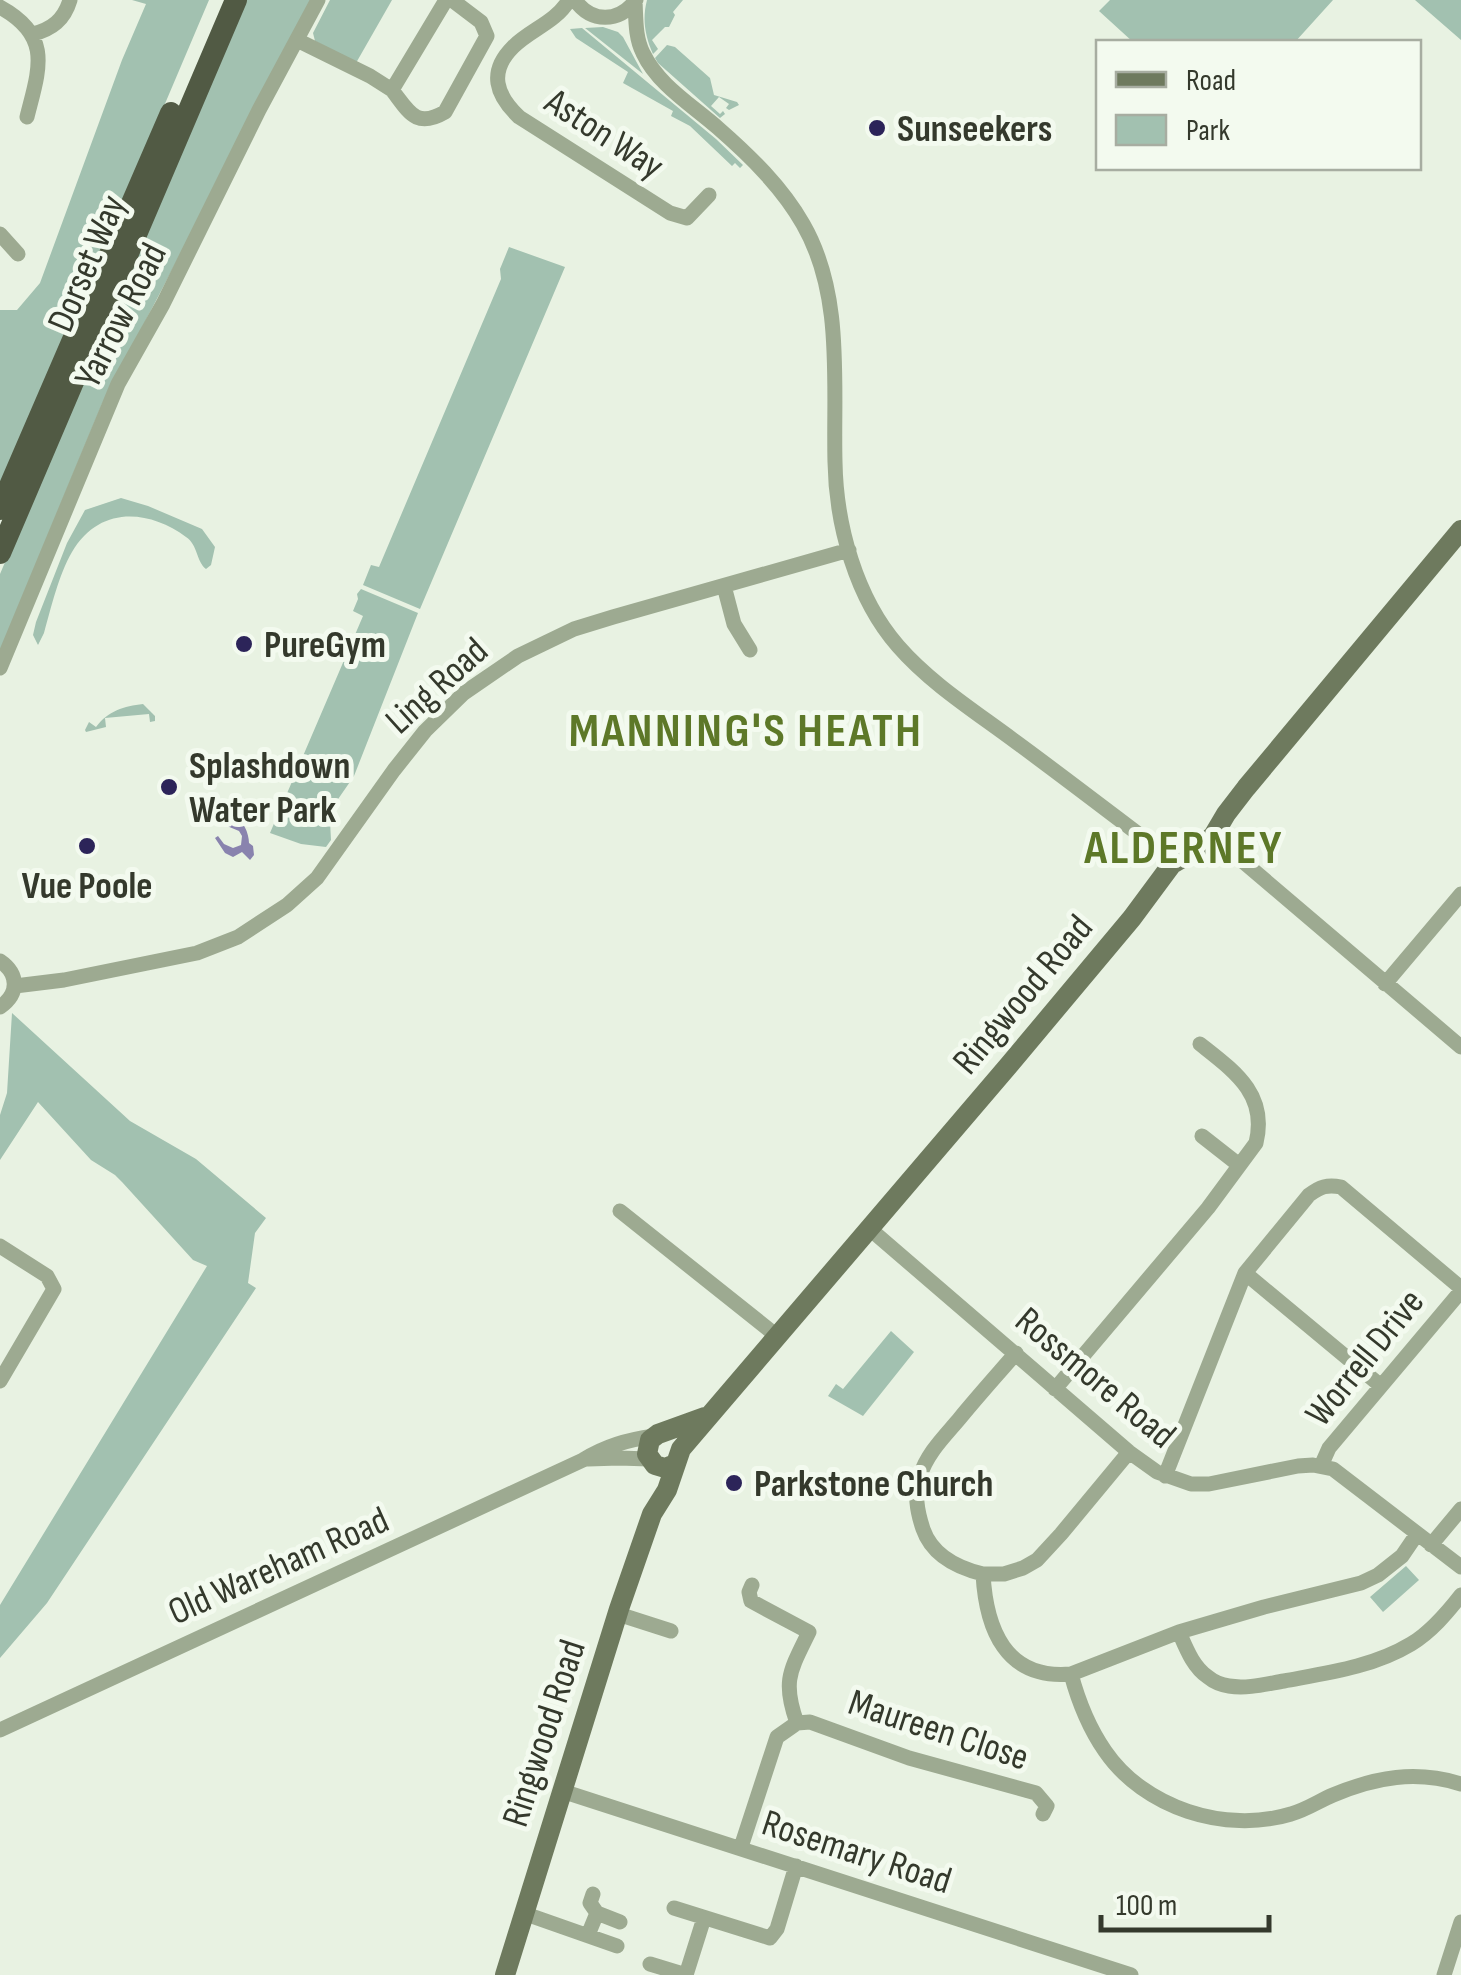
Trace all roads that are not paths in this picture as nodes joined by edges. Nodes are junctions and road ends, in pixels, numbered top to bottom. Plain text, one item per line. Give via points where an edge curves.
1 (219, 0) edge
2 (236, 0) edge
3 (318, 0) edge
4 (449, 0) edge
5 (572, 0) edge
6 (635, 1) edge
7 (76, 2) edge
8 (0, 7) edge
9 (604, 18) junction
10 (549, 23) junction
11 (33, 34) junction
12 (637, 37) junction
13 (297, 40) junction
14 (392, 90) junction
15 (27, 117) dead end
16 (709, 195) dead end
17 (0, 509) edge
18 (1461, 530) edge
19 (849, 550) junction
20 (0, 553) edge
21 (724, 586) junction
22 (750, 650) dead end
23 (0, 668) edge
24 (1213, 836) junction
25 (1172, 864) junction
26 (1461, 894) edge
27 (1461, 919) edge
28 (1437, 922) junction
29 (0, 961) edge
30 (1385, 984) junction
31 (15, 986) junction
32 (0, 1007) edge
33 (1200, 1044) dead end
34 (1461, 1047) edge
35 (1202, 1136) dead end
36 (1239, 1164) junction
37 (620, 1212) dead end
38 (870, 1229) junction
39 (0, 1246) edge
40 (1245, 1273) junction
41 (1461, 1289) edge
42 (777, 1336) junction
43 (1016, 1353) junction
44 (0, 1381) edge
45 (1381, 1386) junction
46 (1056, 1389) junction
47 (711, 1414) junction
48 (658, 1435) junction
49 (1129, 1452) junction
50 (583, 1460) junction
51 (665, 1460) junction
52 (1321, 1466) junction
53 (1165, 1476) junction
54 (1461, 1509) edge
55 (1424, 1540) junction
56 (1461, 1567) edge
57 (983, 1574) junction
58 (752, 1585) dead end
59 (1461, 1595) edge
60 (618, 1614) junction
61 (671, 1631) dead end
62 (1179, 1632) junction
63 (1070, 1674) junction
64 (797, 1723) junction
65 (0, 1730) edge
66 (1461, 1784) edge
67 (562, 1791) junction
68 (1043, 1814) dead end
69 (741, 1847) junction
70 (796, 1866) junction
71 (593, 1894) dead end
72 (674, 1908) dead end
73 (523, 1913) junction
74 (597, 1913) junction
75 (704, 1918) junction
76 (620, 1922) dead end
77 (1461, 1922) edge
78 (588, 1935) junction
79 (770, 1938) junction
80 (787, 1944) dead end
81 (616, 1946) dead end
82 (650, 1964) dead end
83 (1102, 1970) edge
84 (505, 1975) edge
85 (686, 1975) edge
86 (1131, 1975) edge
87 (1444, 1975) edge

1 - 17 highway, Dorset Way
2 - 20 highway, Dorset Way
3 - 13 street, Yarrow Road
4 - 14 street
4 - 14 street via 481,22 487,36 445,112 423,120
5 - 9 street
5 - 10 street, Aston Way
6 - 9 street via 622,14
6 - 12 street
7 - 11 street via 52,28
8 - 11 street
9 - 10 street
9 - 12 street
10 - 16 street, Aston Way via 513,47 502,64 497,81 505,104 670,213 688,218
11 - 15 street via 40,68
12 - 19 street via 655,73 770,178 816,249 834,340 835,469
13 - 14 street
13 - 23 street, Yarrow Road via 118,384
18 - 24 main road, Ringwood Road
19 - 21 street, Ling Road
19 - 25 street via 874,610 911,659
21 - 22 street via 734,624
21 - 31 street, Ling Road via 574,630 502,667 416,742 317,878 238,937 198,953
24 - 25 main road, Ringwood Road
24 - 30 street
25 - 38 main road, Ringwood Road
26 - 28 street
27 - 28 street
28 - 30 street
29 - 31 street
30 - 34 street
31 - 32 street
33 - 36 street via 1239,1075 1253,1096 1259,1133
35 - 36 street
36 - 46 street
37 - 42 street
38 - 42 main road, Ringwood Road
38 - 43 street, Rossmore Road
39 - 44 street via 47,1276 54,1288
40 - 41 street via 1310,1195 1335,1185
40 - 45 street
40 - 53 street
41 - 45 street, Worrell Drive
42 - 47 main road, Ringwood Road
43 - 46 street, Rossmore Road
43 - 57 street via 938,1444 916,1490 932,1546 954,1564
45 - 52 street, Worrell Drive
46 - 49 street, Rossmore Road
47 - 48 main road, Ringwood Road
47 - 51 main road, Ringwood Road
48 - 50 street, Old Wareham Road via 606,1446
48 - 51 main road via 647,1444
48 - 51 main road via 673,1436
49 - 53 street, Rossmore Road
49 - 57 street via 1037,1560 1004,1574
50 - 51 street, Old Wareham Road
50 - 65 street, Old Wareham Road
51 - 60 main road, Ringwood Road
52 - 53 street, Rossmore Road via 1209,1484
52 - 55 street
54 - 55 street
55 - 56 street
55 - 62 street via 1361,1583
57 - 63 street via 987,1614 1011,1656 1035,1670
58 - 64 street, Maureen Close via 751,1601 809,1632 789,1676
59 - 62 street via 1428,1632 1386,1656 1252,1686 1232,1687 1206,1676
60 - 61 street
60 - 67 main road, Ringwood Road
62 - 63 street
63 - 66 street via 1106,1754 1149,1794 1186,1812 1266,1819 1384,1778
64 - 68 street, Maureen Close via 1036,1794 1047,1806
64 - 69 street, Maureen Close via 776,1737
67 - 69 street, Rosemary Road
67 - 73 main road, Ringwood Road
69 - 70 street, Rosemary Road
70 - 79 street
70 - 83 street, Rosemary Road
71 - 74 street
72 - 75 street
73 - 78 street
73 - 84 main road, Ringwood Road
74 - 76 street
74 - 78 street
75 - 79 street
75 - 85 street
77 - 87 street
78 - 81 street
79 - 80 street
82 - 85 street
83 - 86 street, Rosemary Road

